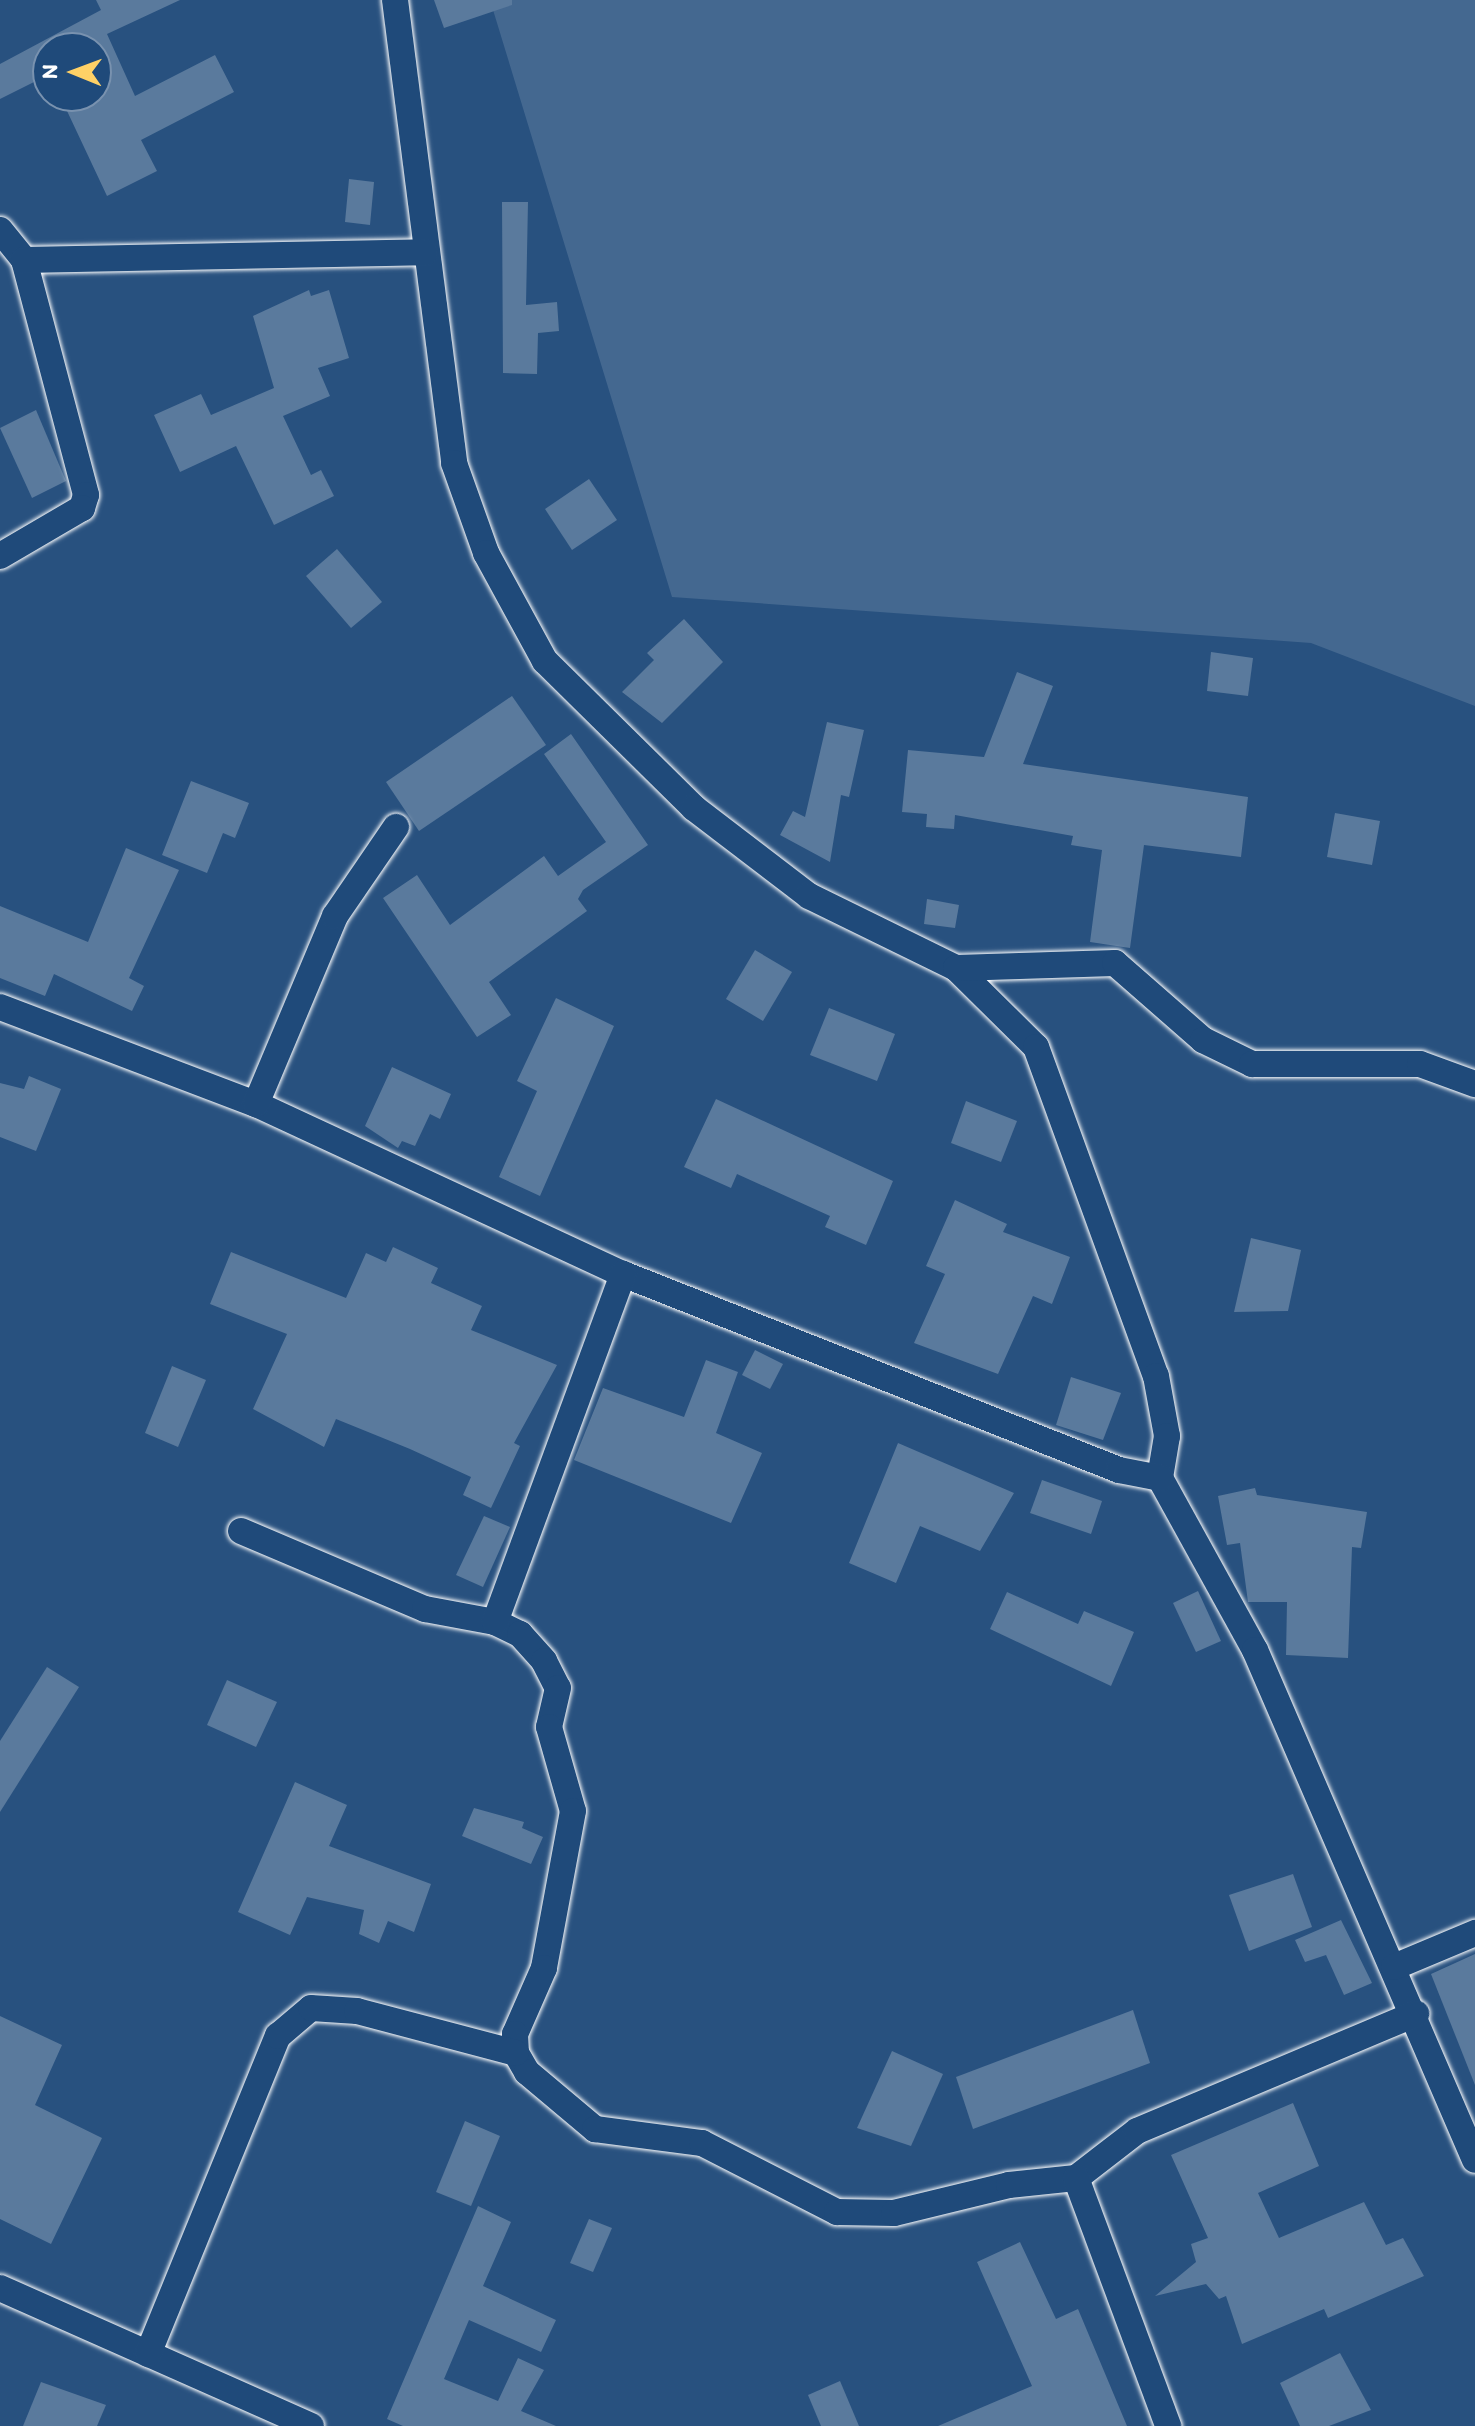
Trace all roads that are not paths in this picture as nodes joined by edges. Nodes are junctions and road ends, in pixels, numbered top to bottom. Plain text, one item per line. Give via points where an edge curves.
1 (395, 0) edge
2 (0, 230) edge
3 (425, 252) junction
4 (24, 260) junction
5 (0, 556) edge
6 (396, 827) dead end
7 (956, 968) junction
8 (0, 1007) edge
9 (1475, 1084) edge
10 (256, 1104) junction
11 (623, 1274) junction
12 (1160, 1478) junction
13 (241, 1531) dead end
14 (495, 1622) junction
15 (1475, 1933) edge
16 (1394, 1967) junction
17 (1416, 2014) junction
18 (516, 2053) junction
19 (1475, 2160) edge
20 (1076, 2178) junction
21 (0, 2288) edge
22 (148, 2354) junction
23 (311, 2426) edge
24 (1168, 2426) edge

1 - 3 street
2 - 4 street
3 - 4 street
3 - 7 street via 454,463 486,553 545,661 694,808 809,896
4 - 5 street via 86,495 82,508
6 - 10 street via 335,916
7 - 9 street via 1115,963 1203,1040 1252,1064 1420,1064
7 - 12 street via 1036,1047 1156,1376 1167,1436
8 - 10 street
10 - 11 street
11 - 12 street via 1119,1470
11 - 14 street
12 - 16 street via 1255,1650
13 - 14 street via 425,1609
14 - 18 street via 520,1634 558,1688 549,1727 573,1811 544,1968 515,2034
15 - 16 street
16 - 17 street
17 - 19 street
17 - 20 street via 1137,2131
18 - 20 street via 527,2072 595,2129 702,2143 837,2212 894,2213 1009,2185
18 - 22 street via 357,2011 311,2008 278,2036
20 - 24 street
21 - 22 street
22 - 23 street

